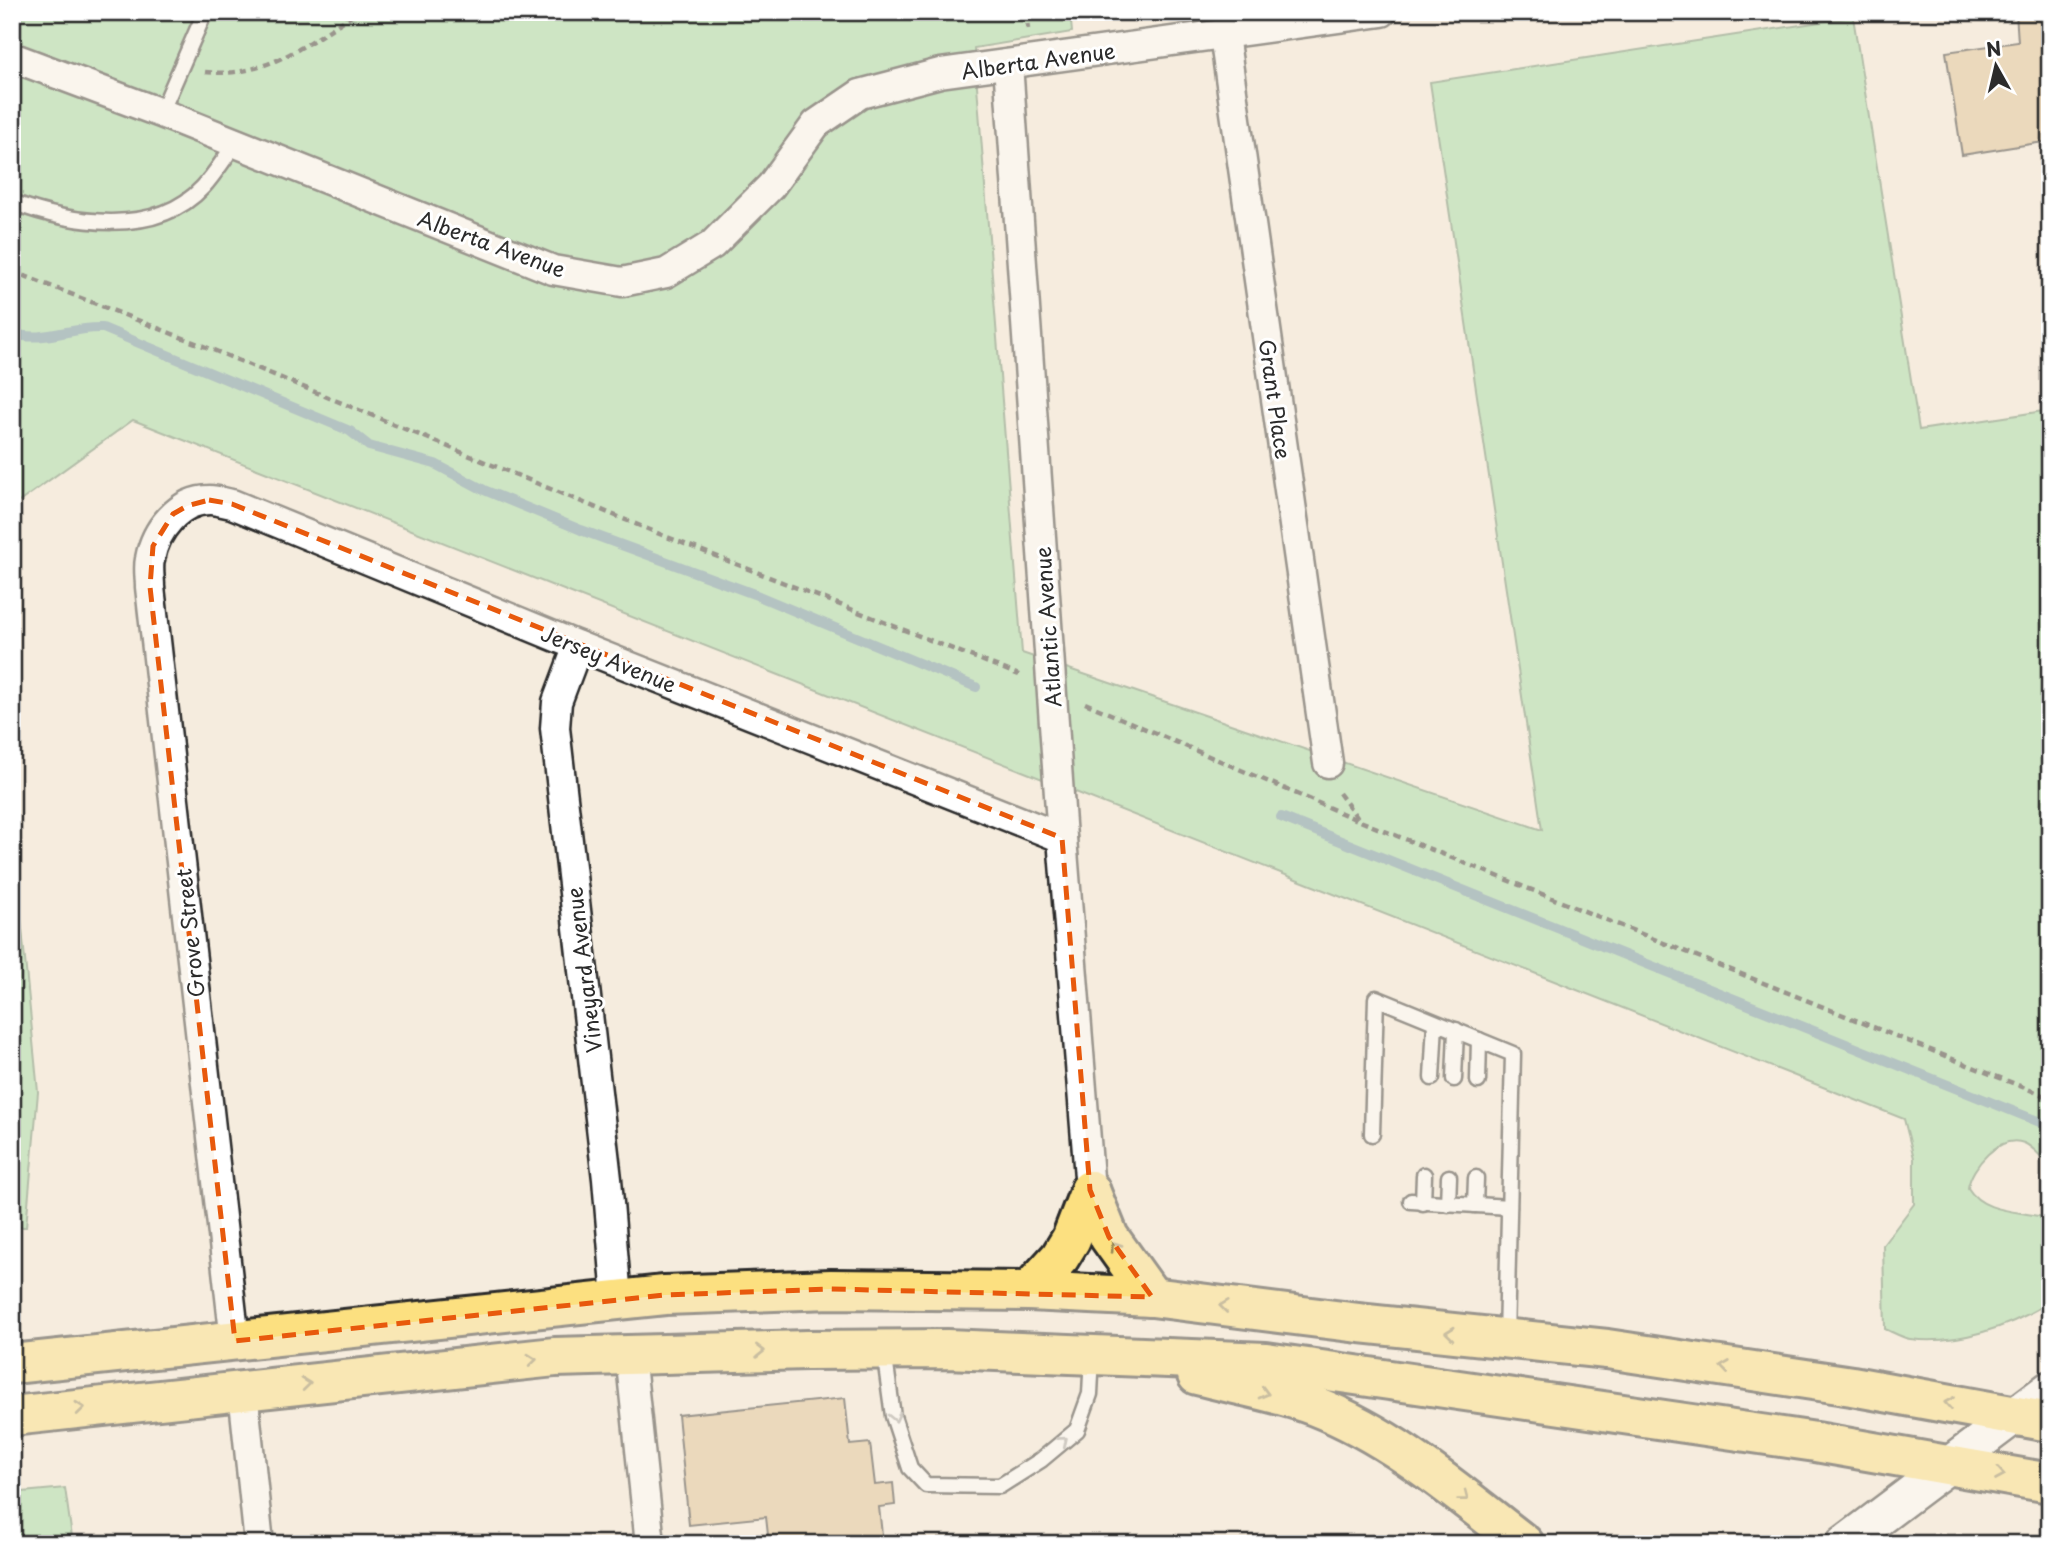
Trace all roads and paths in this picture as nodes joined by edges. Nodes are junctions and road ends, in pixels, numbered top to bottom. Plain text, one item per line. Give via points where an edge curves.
1 (205, 12) edge
2 (341, 12) edge
3 (358, 12) edge
4 (1382, 12) edge
5 (350, 17) junction
6 (1224, 35) junction
7 (12, 57) edge
8 (1008, 64) junction
9 (180, 69) junction
10 (161, 113) junction
11 (236, 143) junction
12 (12, 202) edge
13 (12, 271) edge
14 (164, 528) joint
15 (578, 646) junction
16 (1024, 677) dead end
17 (1080, 701) dead end
18 (1328, 763) dead end
19 (1062, 838) junction
20 (1435, 1023) junction
21 (1456, 1030) junction
22 (1479, 1040) junction
23 (1432, 1078) dead end
24 (1454, 1079) dead end
25 (1478, 1081) dead end
26 (2050, 1098) edge
27 (1372, 1133) dead end
28 (1424, 1175) dead end
29 (1449, 1177) dead end
30 (1476, 1178) dead end
31 (1090, 1190) junction
32 (1448, 1204) junction
33 (1475, 1206) junction
34 (1509, 1207) junction
35 (1029, 1291) junction
36 (1152, 1297) junction
37 (617, 1298) junction
38 (1506, 1339) junction
39 (235, 1341) junction
40 (884, 1350) junction
41 (630, 1354) junction
42 (1110, 1356) junction
43 (12, 1364) edge
44 (2050, 1389) edge
45 (243, 1391) junction
46 (12, 1416) edge
47 (2033, 1419) edge
48 (1951, 1465) junction
49 (2050, 1483) edge
50 (1850, 1542) edge
51 (259, 1544) edge
52 (650, 1544) edge
53 (1524, 1544) edge

1 - 9 lane
2 - 5 path
3 - 5 path
4 - 6 street, Alberta Avenue
5 - 9 path via 291,54 255,70 228,75
6 - 8 street, Alberta Avenue
6 - 18 street, Grant Place
7 - 10 street, Alberta Avenue
8 - 11 street, Alberta Avenue via 940,72 860,94 816,124 771,186 712,244 666,273 622,282 553,270
8 - 19 street, Atlantic Avenue
9 - 10 lane
10 - 11 street, Alberta Avenue
11 - 12 lane via 203,188 155,216 106,222 71,219
13 - 16 path
14 - 15 street, Jersey Avenue via 173,514 187,506 209,500 232,504
14 - 39 street, Grove Street via 153,546 150,587
15 - 19 street, Jersey Avenue
15 - 37 street, Vineyard Avenue via 557,702 555,728
17 - 26 path via 1373,826
19 - 31 street, Atlantic Avenue
20 - 21 lane
20 - 23 lane
20 - 27 lane via 1376,998
21 - 22 lane
21 - 24 lane
22 - 25 lane
22 - 34 lane via 1513,1054
28 - 32 lane via 1417,1202
29 - 32 lane
30 - 33 lane
31 - 35 highway via 1071,1239
36 -> 31 highway via 1109,1237
32 - 33 lane
33 - 34 lane
34 - 38 lane
35 - 36 highway
35 - 37 highway via 831,1290
38 -> 36 highway
37 - 39 highway
47 -> 38 highway via 1839,1384 1607,1349
39 - 43 highway
41 -> 40 highway
40 - 42 highway
40 -> 42 lane via 893,1416 910,1468 926,1485 1000,1486 1041,1460 1077,1430
45 -> 41 highway via 555,1357
41 - 52 street
42 - 48 highway via 1266,1362
42 -> 53 highway via 1314,1406 1416,1460
44 - 47 street
46 -> 45 highway
45 - 51 street
47 - 48 street
48 -> 49 highway
48 - 50 street

